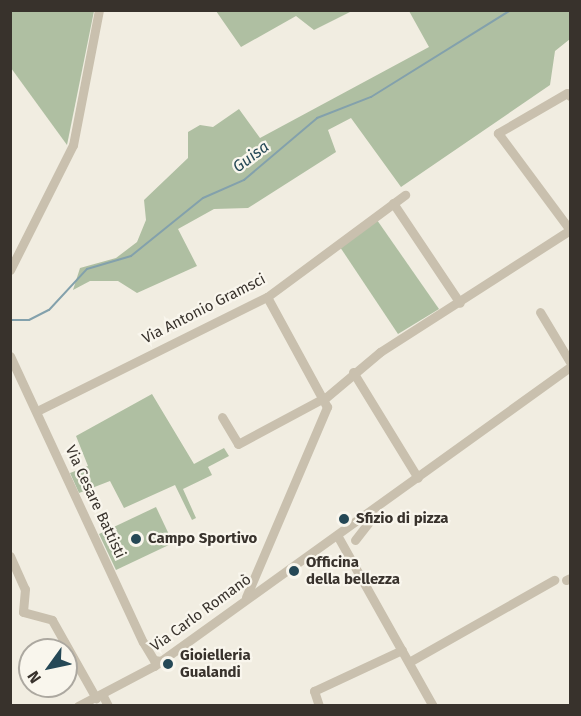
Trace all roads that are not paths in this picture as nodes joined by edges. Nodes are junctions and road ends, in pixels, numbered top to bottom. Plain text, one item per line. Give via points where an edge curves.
1 (99, 10) edge
2 (570, 96) edge
3 (405, 195) dead end
4 (393, 203) junction
5 (570, 230) edge
6 (10, 270) edge
7 (267, 297) junction
8 (460, 303) junction
9 (540, 312) dead end
10 (10, 356) edge
11 (570, 362) edge
12 (570, 368) edge
13 (353, 372) junction
14 (566, 375) edge
15 (322, 399) junction
16 (37, 411) junction
17 (222, 417) dead end
18 (418, 478) junction
19 (380, 505) junction
20 (354, 523) junction
21 (337, 535) junction
22 (355, 540) junction
23 (10, 556) edge
24 (351, 559) junction
25 (554, 580) dead end
26 (246, 597) junction
27 (402, 650) junction
28 (409, 662) junction
29 (155, 663) junction
30 (99, 696) junction
31 (78, 705) edge
32 (108, 705) edge
33 (319, 705) edge
34 (433, 705) edge

1 - 6 street via 73,145
2 - 5 street via 567,93 498,133
3 - 4 street, Via Antonio Gramsci
4 - 7 street, Via Antonio Gramsci
4 - 8 street
5 - 8 street
7 - 15 street
7 - 16 street, Via Antonio Gramsci
8 - 13 street
9 - 11 street
10 - 16 street, Via Cesare Battisti
12 - 14 street, Via Carlo Romanò
13 - 15 street
13 - 18 street
14 - 18 street, Via Carlo Romanò
15 - 17 street via 238,444
15 - 26 street via 324,417
16 - 29 street, Via Cesare Battisti
18 - 19 street, Via Carlo Romanò
19 - 20 street, Via Carlo Romanò
19 - 22 street
20 - 21 street, Via Carlo Romanò
20 - 22 street
21 - 24 street
21 - 26 street, Via Carlo Romanò
22 - 24 street
23 - 30 street via 26,593 23,612 52,620
24 - 27 street
25 - 28 street
26 - 29 street, Via Carlo Romanò
27 - 28 street
27 - 33 street via 314,691
28 - 34 street
29 - 30 street, Via Carlo Romanò
30 - 31 street, Via Carlo Romanò
30 - 32 street

